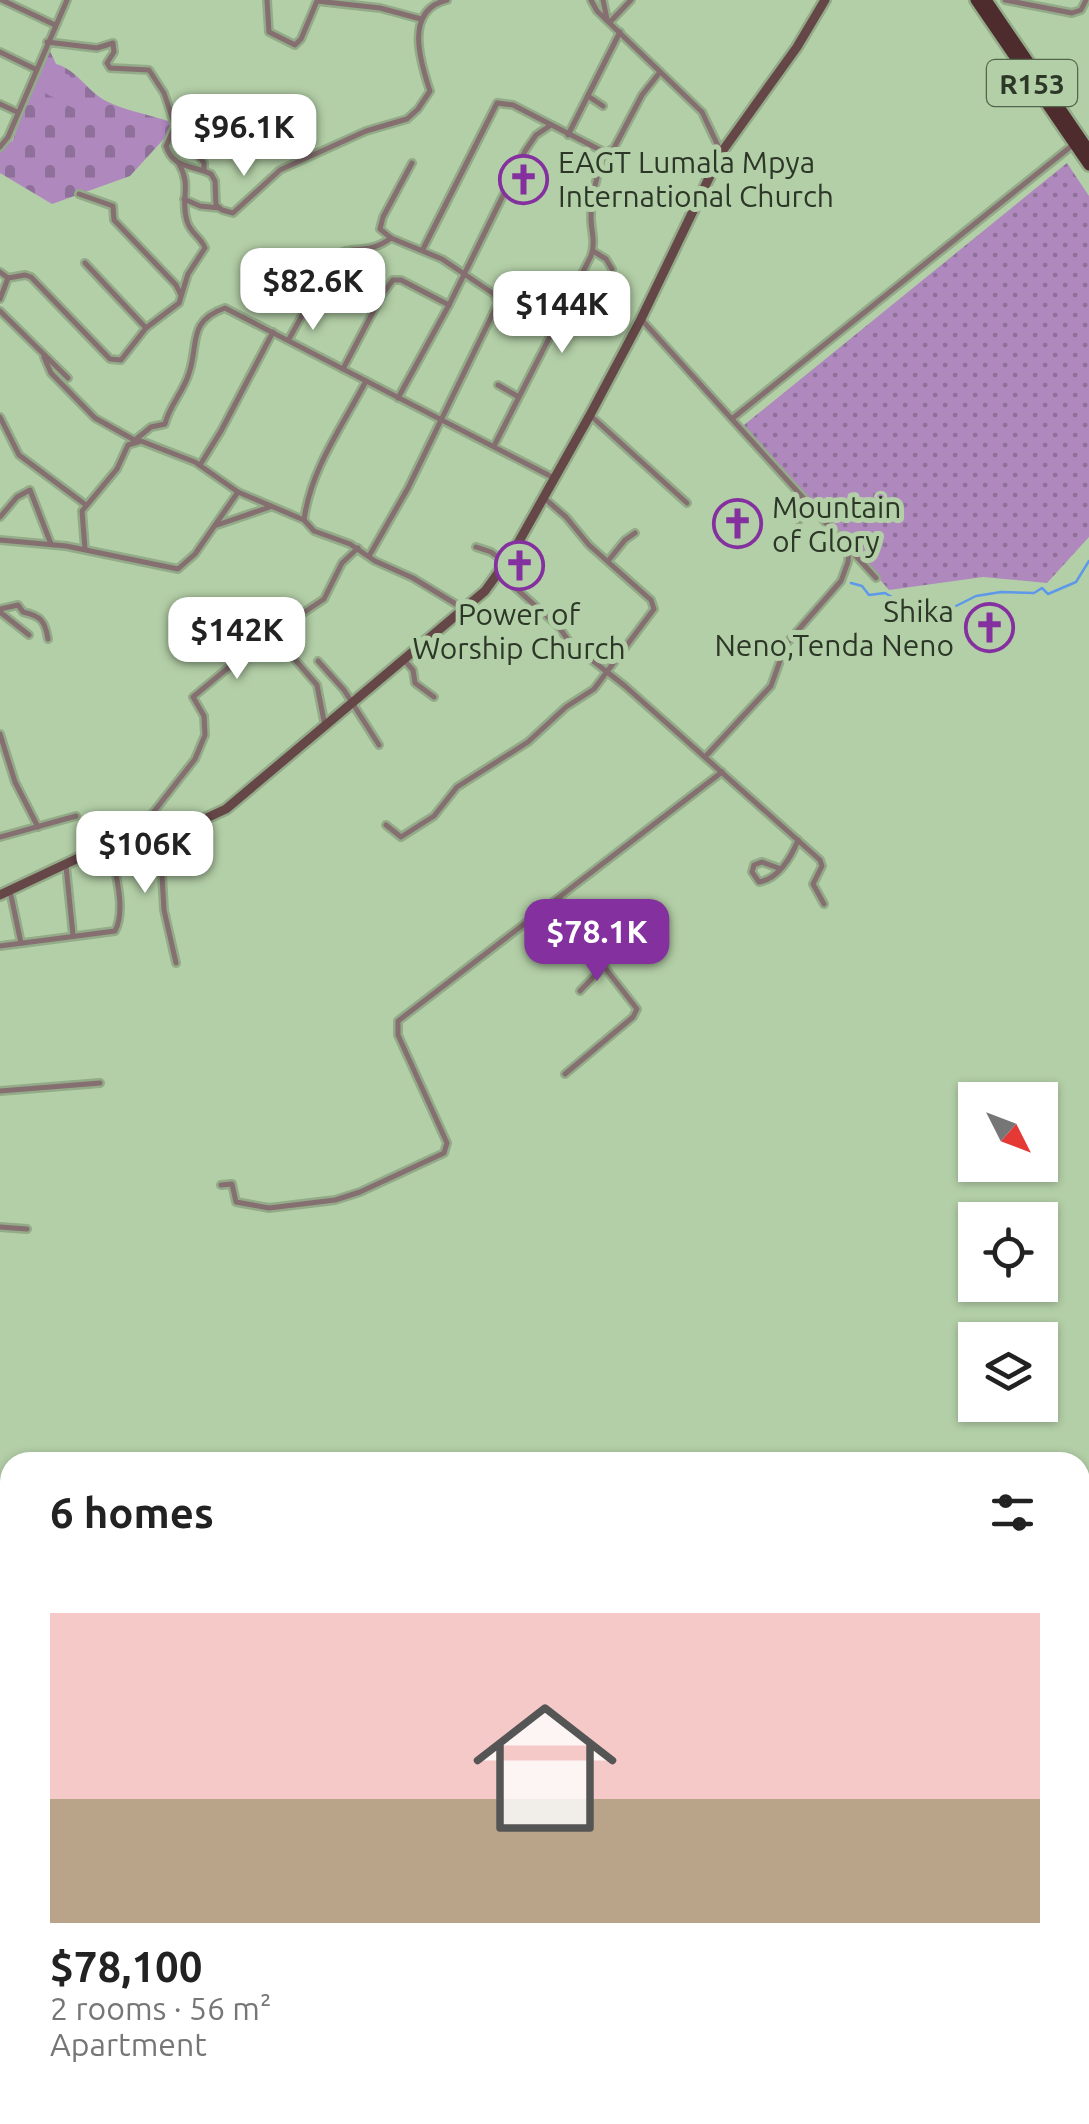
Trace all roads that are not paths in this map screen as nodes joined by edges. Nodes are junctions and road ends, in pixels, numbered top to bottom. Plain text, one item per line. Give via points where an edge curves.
1 (2, 0) edge
2 (67, 0) edge
3 (267, 0) edge
4 (446, 0) edge
5 (591, 0) edge
6 (603, 0) edge
7 (631, 0) edge
8 (825, 0) edge
9 (976, 0) edge
10 (986, 0) edge
11 (1005, 0) edge
12 (1086, 0) edge
13 (421, 19) junction
14 (608, 20) junction
15 (55, 25) junction
16 (620, 32) junction
17 (47, 42) junction
18 (0, 52) edge
19 (36, 69) junction
20 (660, 72) junction
21 (588, 96) junction
22 (0, 104) edge
23 (603, 106) dead end
24 (17, 112) junction
25 (551, 125) junction
26 (175, 128) junction
27 (568, 134) junction
28 (1074, 144) junction
29 (0, 147) edge
30 (1089, 150) edge
31 (604, 153) junction
32 (721, 153) junction
33 (179, 164) junction
34 (412, 164) dead end
35 (1089, 165) edge
36 (204, 170) junction
37 (79, 194) dead end
38 (184, 199) junction
39 (219, 208) junction
40 (391, 238) junction
41 (423, 249) junction
42 (593, 251) junction
43 (85, 263) dead end
44 (612, 268) dead end
45 (0, 272) edge
46 (463, 274) junction
47 (526, 276) dead end
48 (8, 278) junction
49 (570, 296) junction
50 (181, 297) junction
51 (0, 298) edge
52 (449, 305) junction
53 (0, 311) edge
54 (641, 318) junction
55 (146, 328) junction
56 (273, 332) junction
57 (289, 340) junction
58 (44, 357) junction
59 (343, 369) junction
60 (68, 378) dead end
61 (366, 381) junction
62 (498, 385) dead end
63 (518, 396) junction
64 (398, 398) junction
65 (590, 415) junction
66 (0, 417) edge
67 (733, 418) junction
68 (441, 420) junction
69 (135, 441) junction
70 (494, 446) junction
71 (200, 465) junction
72 (554, 478) junction
73 (238, 492) junction
74 (543, 497) junction
75 (802, 499) junction
76 (687, 504) dead end
77 (86, 505) junction
78 (270, 507) junction
79 (0, 517) edge
80 (304, 520) junction
81 (799, 520) dead end
82 (216, 525) junction
83 (635, 533) dead end
84 (0, 540) edge
85 (51, 544) junction
86 (476, 547) dead end
87 (848, 547) junction
88 (358, 548) junction
89 (85, 549) junction
90 (368, 556) junction
91 (608, 561) junction
92 (506, 563) junction
93 (500, 573) junction
94 (876, 578) dead end
95 (465, 609) junction
96 (0, 610) edge
97 (272, 632) junction
98 (28, 635) dead end
99 (48, 639) dead end
100 (404, 660) junction
101 (318, 662) dead end
102 (606, 669) junction
103 (434, 697) dead end
104 (352, 702) junction
105 (325, 726) junction
106 (0, 734) edge
107 (378, 745) dead end
108 (705, 756) junction
109 (722, 772) junction
110 (76, 816) dead end
111 (386, 825) dead end
112 (38, 827) junction
113 (146, 830) junction
114 (0, 836) edge
115 (798, 840) junction
116 (109, 843) junction
117 (66, 864) junction
118 (781, 868) junction
119 (5, 893) edge
120 (561, 896) junction
121 (824, 904) dead end
122 (73, 935) junction
123 (22, 943) junction
124 (0, 946) edge
125 (176, 964) dead end
126 (605, 965) junction
127 (580, 991) dead end
128 (565, 1074) dead end
129 (100, 1082) dead end
130 (0, 1091) edge
131 (220, 1185) dead end
132 (0, 1227) edge
133 (27, 1229) dead end

1 - 15 street
2 - 15 street
3 - 13 street via 268,32 294,45 317,1
4 - 13 street via 429,6
5 - 14 street
6 - 14 street
7 - 14 street
8 - 32 main road
9 - 28 main road, R153
10 - 30 main road, R153
11 - 12 street via 1072,14
13 - 39 street via 420,58 430,91 412,115 280,170 233,213
14 - 16 street
15 - 17 street
16 - 20 street
16 - 21 street
17 - 19 street
17 - 26 street via 114,44 108,66 149,70
18 - 19 street
19 - 24 street
20 - 31 street
20 - 32 street via 702,112
21 - 23 street
21 - 27 street
22 - 24 street
24 - 29 street
25 - 27 street
25 - 41 street via 496,103
25 - 46 street via 525,151
26 - 33 street via 166,149
26 - 36 street via 194,129
27 - 31 street
28 - 35 main road, R153
28 - 67 street
31 - 42 street via 593,190
32 - 54 main road
33 - 36 street
33 - 38 street via 187,178
34 - 40 street via 379,224
36 - 39 street via 214,177
37 - 50 street via 113,206 114,220
38 - 39 street
38 - 50 street via 188,226 205,248
40 - 41 street
40 - 57 street via 373,250 335,256
41 - 46 street
42 - 44 street
42 - 49 street
43 - 55 street
45 - 48 street
46 - 52 street
46 - 68 street via 497,296 498,305
47 - 49 street
48 - 51 street
48 - 55 street via 24,275 36,282 114,361 128,355
49 - 63 street
50 - 55 street
52 - 59 street via 393,280
52 - 64 street
53 - 58 street
54 - 65 main road
54 - 67 street
56 - 57 street
56 - 69 street via 228,310 214,312 194,335 190,372 165,424
56 - 71 street
57 - 59 street
58 - 60 street
58 - 69 street via 54,377 95,418
59 - 61 street
61 - 64 street
61 - 80 street via 325,450
62 - 63 street
63 - 70 street
64 - 68 street
65 - 72 main road
65 - 76 street
66 - 77 street via 19,455
67 - 75 street
68 - 70 street
68 - 90 street
69 - 71 street
69 - 77 street
70 - 72 street
71 - 73 street
72 - 74 main road
73 - 78 street
73 - 82 street
74 - 91 street
74 - 92 main road
75 - 81 street
75 - 87 street
77 - 89 street
78 - 80 street
78 - 82 street
79 - 85 street via 30,490
80 - 88 street via 314,531
82 - 89 street via 178,570
83 - 91 street
84 - 85 street
85 - 89 street
86 - 92 street
87 - 94 street
87 - 108 street via 841,580 786,644 771,686
88 - 90 street
88 - 97 street via 338,568 324,598
90 - 95 street
91 - 102 street via 654,605
92 - 93 main road
93 - 95 main road
93 - 102 street
95 - 100 main road
96 - 98 street
96 - 99 street via 16,604 39,616
97 - 105 street via 317,684
97 - 113 street via 193,697 206,722 202,744
100 - 103 street via 415,682
100 - 104 main road
101 - 104 street
102 - 108 street
102 - 111 street via 594,689 539,733 453,790 434,816 402,837
104 - 105 main road
104 - 107 street
105 - 113 main road via 222,812
106 - 112 street
108 - 109 street
109 - 115 street
109 - 120 street
110 - 112 street
112 - 114 street
113 - 116 main road
113 - 125 street via 162,858
115 - 118 street
115 - 121 street via 822,862 812,884
116 - 117 main road
116 - 122 street via 119,924
117 - 119 main road
117 - 122 street
118 - 118 street via 763,883 752,872 762,862
119 - 123 street
120 - 126 street via 560,910
120 - 131 street via 398,1021 398,1036 448,1143 444,1153 327,1202 253,1207 236,1202 232,1184
122 - 123 street
123 - 124 street
126 - 127 street
126 - 128 street via 636,1013
129 - 130 street
132 - 133 street

